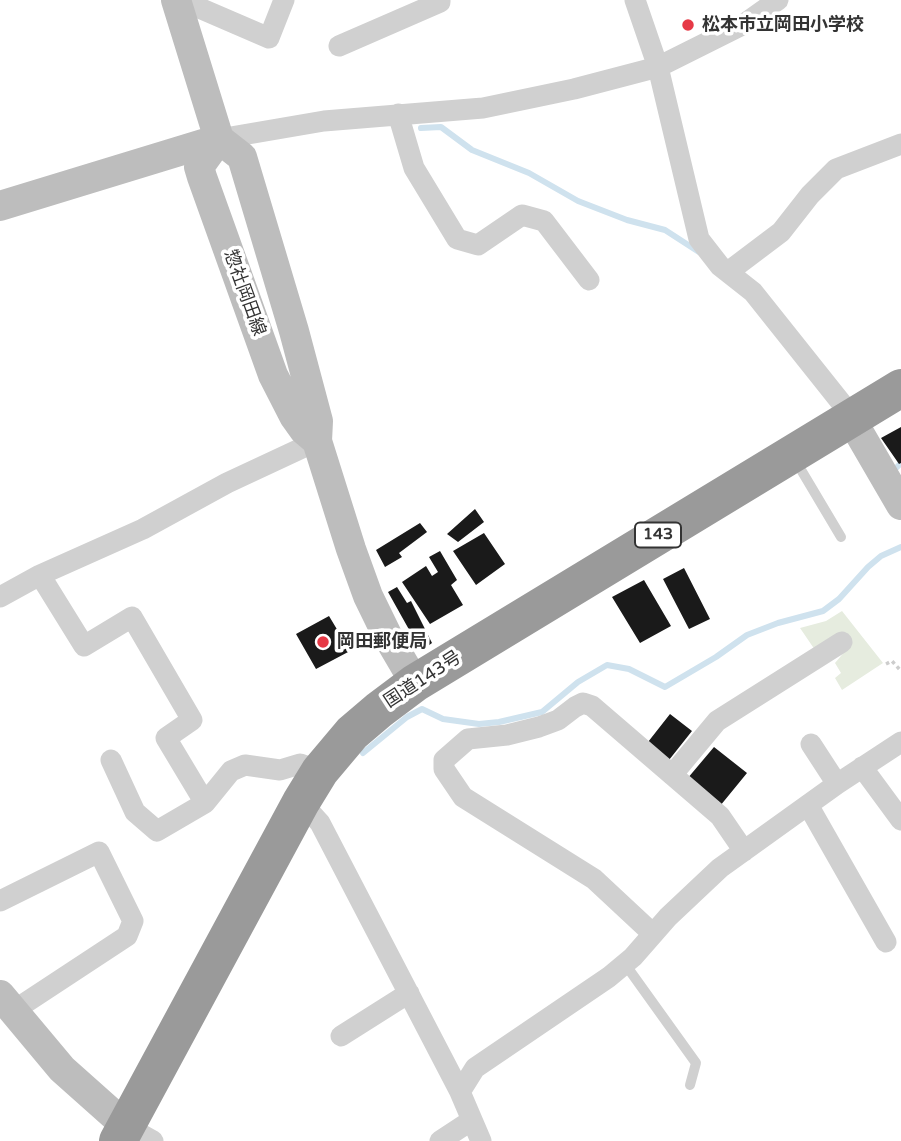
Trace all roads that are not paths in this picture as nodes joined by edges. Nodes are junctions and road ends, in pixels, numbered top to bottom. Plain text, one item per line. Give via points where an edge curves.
1 (179, 0) edge
2 (284, 0) edge
3 (440, 0) edge
4 (635, 0) edge
5 (778, 0) edge
6 (339, 46) dead end
7 (658, 67) junction
8 (398, 114) junction
9 (219, 139) junction
10 (901, 144) edge
11 (0, 206) edge
12 (728, 272) junction
13 (589, 280) dead end
14 (901, 388) edge
15 (851, 418) junction
16 (317, 441) junction
17 (792, 454) junction
18 (901, 505) edge
19 (841, 537) dead end
20 (40, 575) junction
21 (0, 597) edge
22 (842, 642) dead end
23 (415, 683) junction
24 (901, 742) edge
25 (811, 744) dead end
26 (111, 760) dead end
27 (862, 767) junction
28 (672, 775) junction
29 (837, 784) junction
30 (310, 787) junction
31 (205, 803) junction
32 (808, 804) junction
33 (901, 820) edge
34 (744, 851) junction
35 (0, 901) edge
36 (653, 934) junction
37 (886, 942) dead end
38 (625, 964) junction
39 (409, 993) junction
40 (7, 1003) edge
41 (341, 1036) dead end
42 (690, 1085) dead end
43 (460, 1092) junction
44 (472, 1120) junction
45 (132, 1136) edge
46 (440, 1141) edge
47 (481, 1141) edge

1 - 2 street via 269,38
1 - 9 main road, 惣社岡田線
3 - 6 street
4 - 7 street
5 - 7 street via 744,24
7 - 8 street via 483,108
7 - 12 street via 699,239
8 - 9 street
8 - 13 street via 414,168 457,239 478,245 522,215 544,221
9 - 11 main road
9 - 16 main road, 惣社岡田線 via 242,157 318,421
9 - 16 main road, 惣社岡田線 via 199,167 202,177 273,375 294,416
10 - 12 street via 836,169 781,232
12 - 15 street via 753,292
14 - 15 highway, 国道143号 / 143
15 - 17 highway, 国道143号 / 143
15 - 18 main road
16 - 20 street
16 - 23 main road, 惣社岡田線 via 369,596
17 - 19 lane
17 - 23 highway, 国道143号 / 143
20 - 21 street
20 - 31 street via 84,646 132,617 191,720 166,738
22 - 28 street via 717,721
23 - 30 highway, 国道143号 / 143 via 352,733
24 - 27 street
25 - 29 street
26 - 31 street via 135,812 157,831
27 - 29 street
27 - 33 street
28 - 34 street via 720,817
28 - 36 street via 583,703 539,727 468,739 444,760 444,769 463,797 594,879
29 - 32 street
30 - 31 street via 300,764 280,770 245,765 231,771
30 - 39 street via 320,823
30 - 45 highway, 国道143号 / 143
32 - 34 street
32 - 37 street
34 - 36 street via 720,868
35 - 40 street via 99,852 133,921 127,936
36 - 38 street
38 - 42 lane via 696,1063
38 - 43 street via 475,1068
39 - 41 street
39 - 43 street
40 - 45 main road via 62,1069
43 - 44 street
44 - 46 street
44 - 47 street

